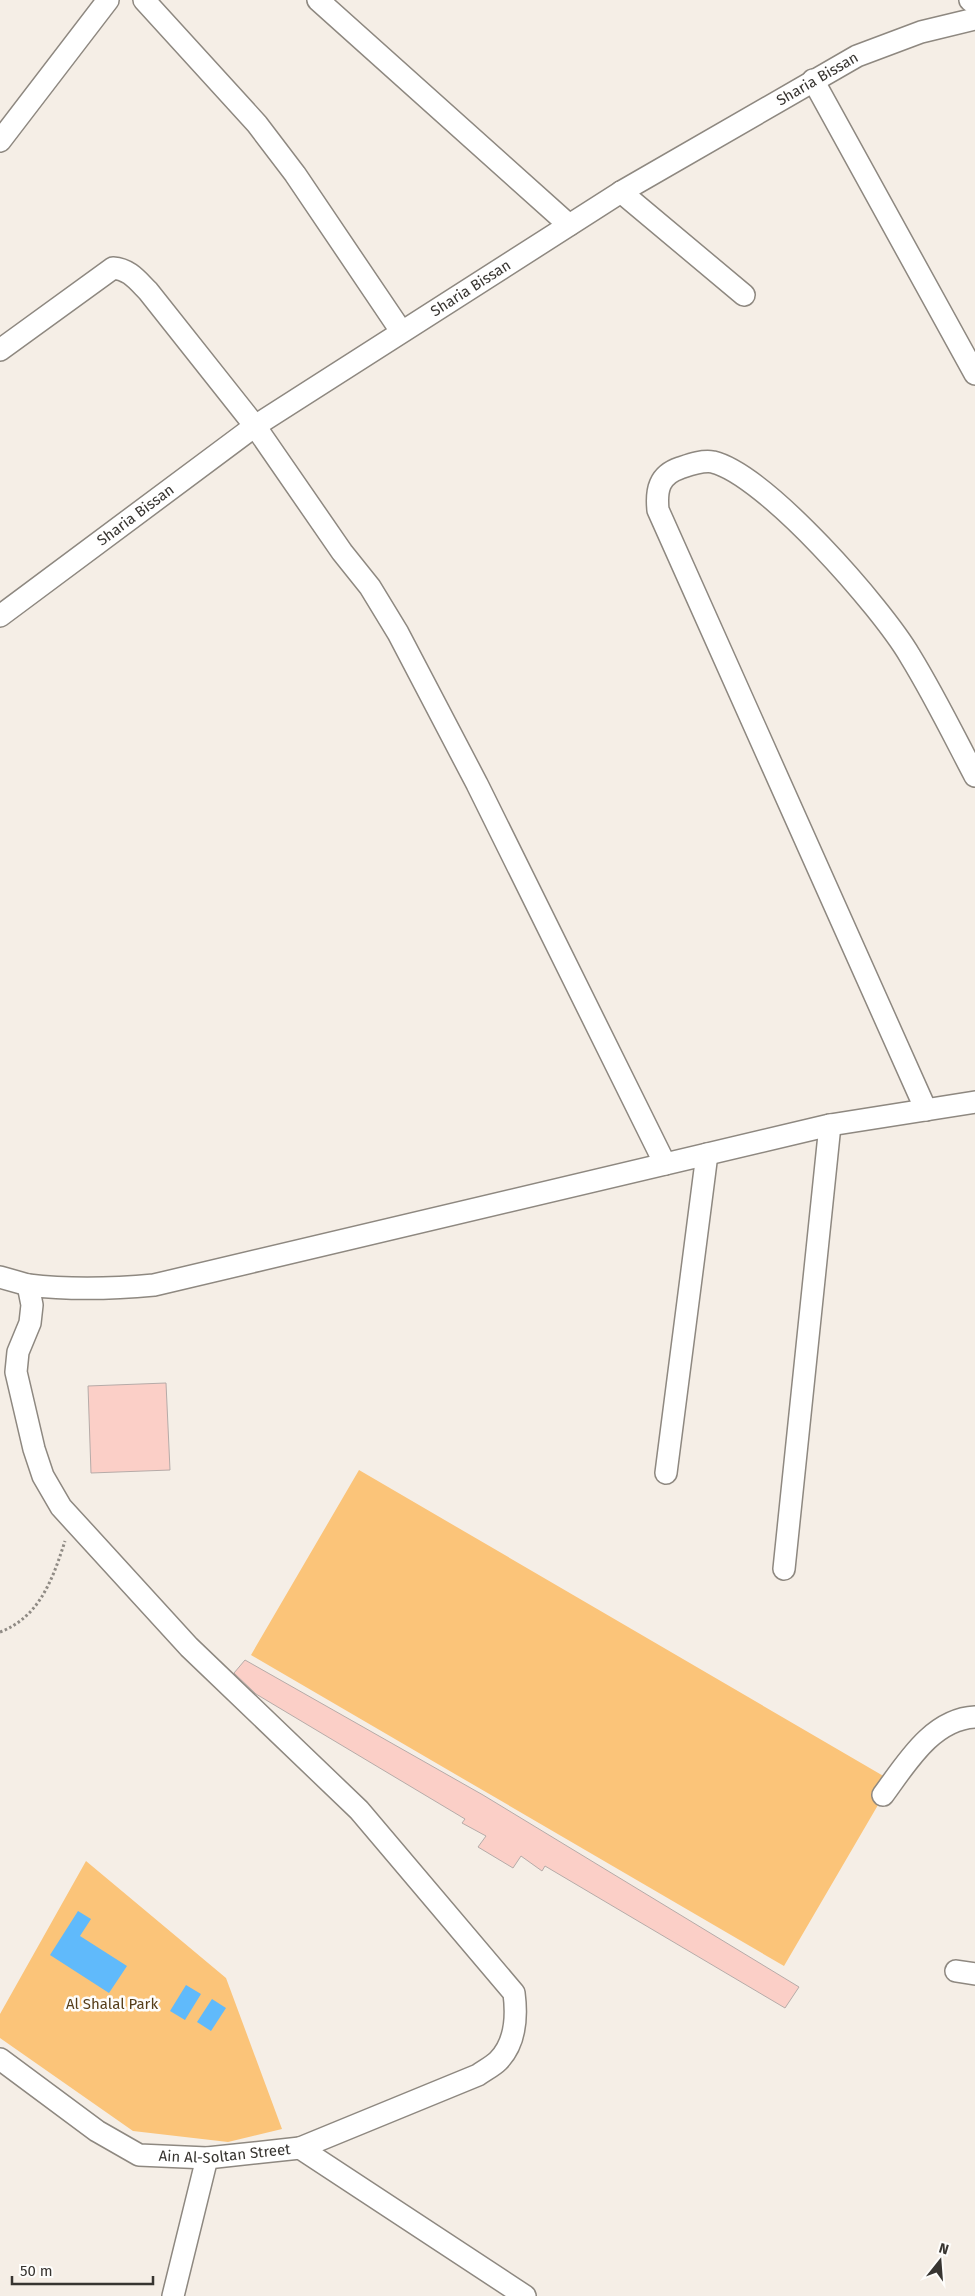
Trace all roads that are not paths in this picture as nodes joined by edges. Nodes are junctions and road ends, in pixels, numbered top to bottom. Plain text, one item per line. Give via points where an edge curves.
1 (108, 0) edge
2 (144, 0) edge
3 (318, 0) edge
4 (970, 0) edge
5 (975, 4) edge
6 (975, 19) edge
7 (813, 80) junction
8 (0, 141) edge
9 (621, 192) junction
10 (569, 225) junction
11 (744, 295) dead end
12 (401, 331) junction
13 (0, 350) edge
14 (975, 374) edge
15 (255, 426) junction
16 (0, 616) edge
17 (975, 776) edge
18 (975, 1102) edge
19 (926, 1110) junction
20 (830, 1125) junction
21 (708, 1154) junction
22 (665, 1164) junction
23 (0, 1277) edge
24 (28, 1285) junction
25 (666, 1474) dead end
26 (784, 1569) dead end
27 (975, 1717) edge
28 (883, 1795) dead end
29 (0, 2059) edge
30 (300, 2148) junction
31 (207, 2158) junction
32 (173, 2296) edge
33 (525, 2296) edge

1 - 8 street
2 - 12 street via 257,124 295,174
3 - 10 street
4 - 5 street
6 - 7 street, Sharia Bissan via 922,32 857,56
7 - 9 street, Sharia Bissan
7 - 14 street
9 - 10 street, Sharia Bissan
9 - 11 street
10 - 12 street, Sharia Bissan
12 - 15 street, Sharia Bissan
13 - 15 street via 113,268 122,268 148,291
15 - 16 street, Sharia Bissan
15 - 22 street via 370,587 398,632
17 - 19 street via 910,654 857,585 768,496 733,471 712,462 693,463 660,480 656,494 658,510
18 - 19 street
19 - 20 street
20 - 21 street
20 - 26 street
21 - 22 street
21 - 25 street
22 - 24 street via 154,1285 113,1289
23 - 24 street
24 - 30 street via 32,1305 30,1323 18,1352 16,1372 34,1449 43,1476 61,1507 189,1647 359,1810 514,1993 517,2016 509,2045 498,2061 478,2075
27 - 28 street via 964,1717 920,1745
29 - 31 street, Ain Al-Soltan Street via 97,2131 139,2155
30 - 31 street, Ain Al-Soltan Street
30 - 33 street, Ain Al-Soltan Street
31 - 32 street

